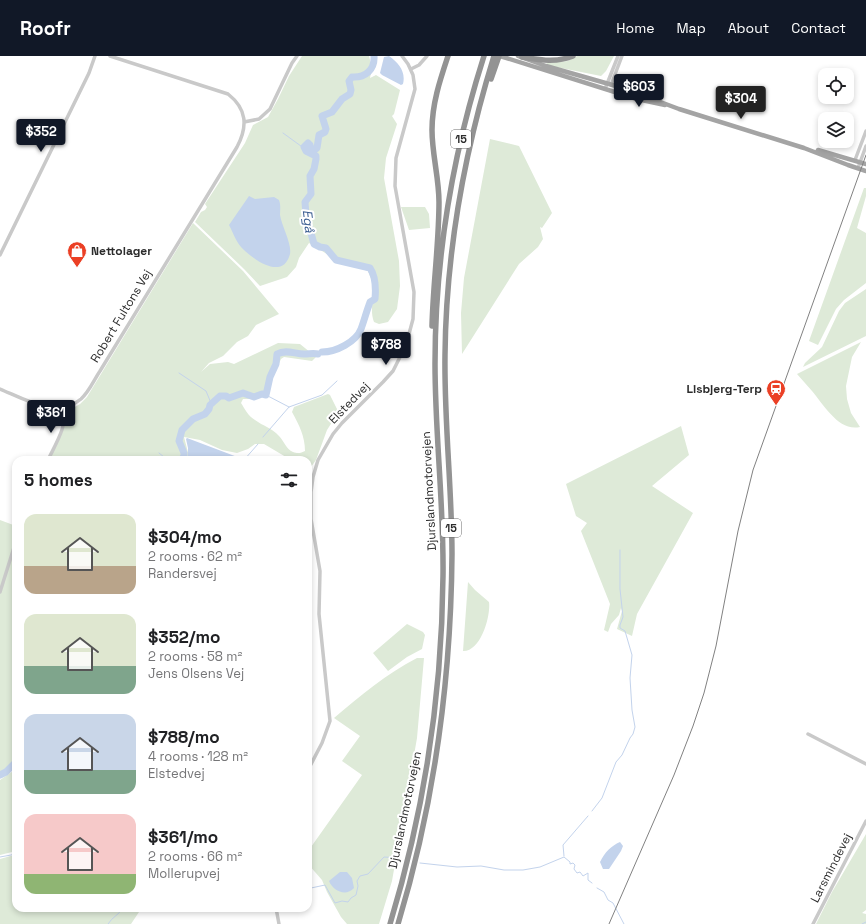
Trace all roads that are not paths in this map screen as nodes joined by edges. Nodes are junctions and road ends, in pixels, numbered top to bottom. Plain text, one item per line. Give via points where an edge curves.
1 (95, 56) edge
2 (110, 56) edge
3 (297, 56) edge
4 (402, 56) edge
5 (428, 56) edge
6 (448, 56) edge
7 (484, 56) edge
8 (494, 56) edge
9 (500, 56) edge
10 (573, 56) edge
11 (618, 56) edge
12 (622, 56) edge
13 (520, 57) edge
14 (411, 69) junction
15 (609, 84) junction
16 (607, 89) junction
17 (673, 107) junction
18 (244, 122) junction
19 (473, 130) junction
20 (866, 132) edge
21 (866, 146) edge
22 (804, 148) junction
23 (855, 160) junction
24 (860, 162) junction
25 (866, 164) edge
26 (858, 168) junction
27 (866, 171) edge
28 (0, 255) edge
29 (0, 389) edge
30 (64, 408) junction
31 (436, 422) junction
32 (50, 456) edge
33 (312, 482) edge
34 (312, 525) edge
35 (12, 554) edge
36 (0, 592) edge
37 (808, 734) dead end
38 (312, 762) edge
39 (866, 764) edge
40 (866, 821) edge
41 (277, 912) edge
42 (279, 924) edge
43 (390, 924) edge
44 (398, 924) edge
45 (813, 924) edge

1 - 28 street
2 - 18 street via 228,94 239,104
3 - 18 street via 270,109 259,119
4 - 14 street, Elstedvej
5 - 14 street
6 - 31 highway via 436,97 432,131 439,195 432,301
7 - 31 highway, Djurslandmotorvejen / 15 via 459,144 444,231 436,314
8 - 19 highway, Djurslandmotorvejen / 15
9 - 16 main road
9 - 19 highway
10 - 13 highway via 547,61
11 - 15 street
12 - 15 street
13 - 15 main road
14 - 33 street, Elstedvej via 415,89 396,158 394,176 414,292 413,319 406,345 393,370 333,434 318,460
15 - 16 street
15 - 17 main road
16 - 17 main road
17 - 22 main road
18 - 30 street, Robert Fultons Vej via 243,134 237,147 86,393
19 - 44 highway, Djurslandmotorvejen / 15 via 454,227 446,315 446,399 452,552 445,678 431,785 414,867
20 - 23 street
21 - 24 street
22 - 23 main road
22 - 26 main road
23 - 24 main road
24 - 25 main road
24 - 26 street
26 - 27 main road
29 - 30 street via 46,407
30 - 32 street via 63,425
31 - 43 highway, Djurslandmotorvejen / 15 via 441,475 443,554 438,676 430,745 417,816
34 - 38 street, Elstedvej via 320,571 320,614 330,721
35 - 36 street
37 - 39 street
40 - 45 street, Larsmindevej
41 - 42 street

